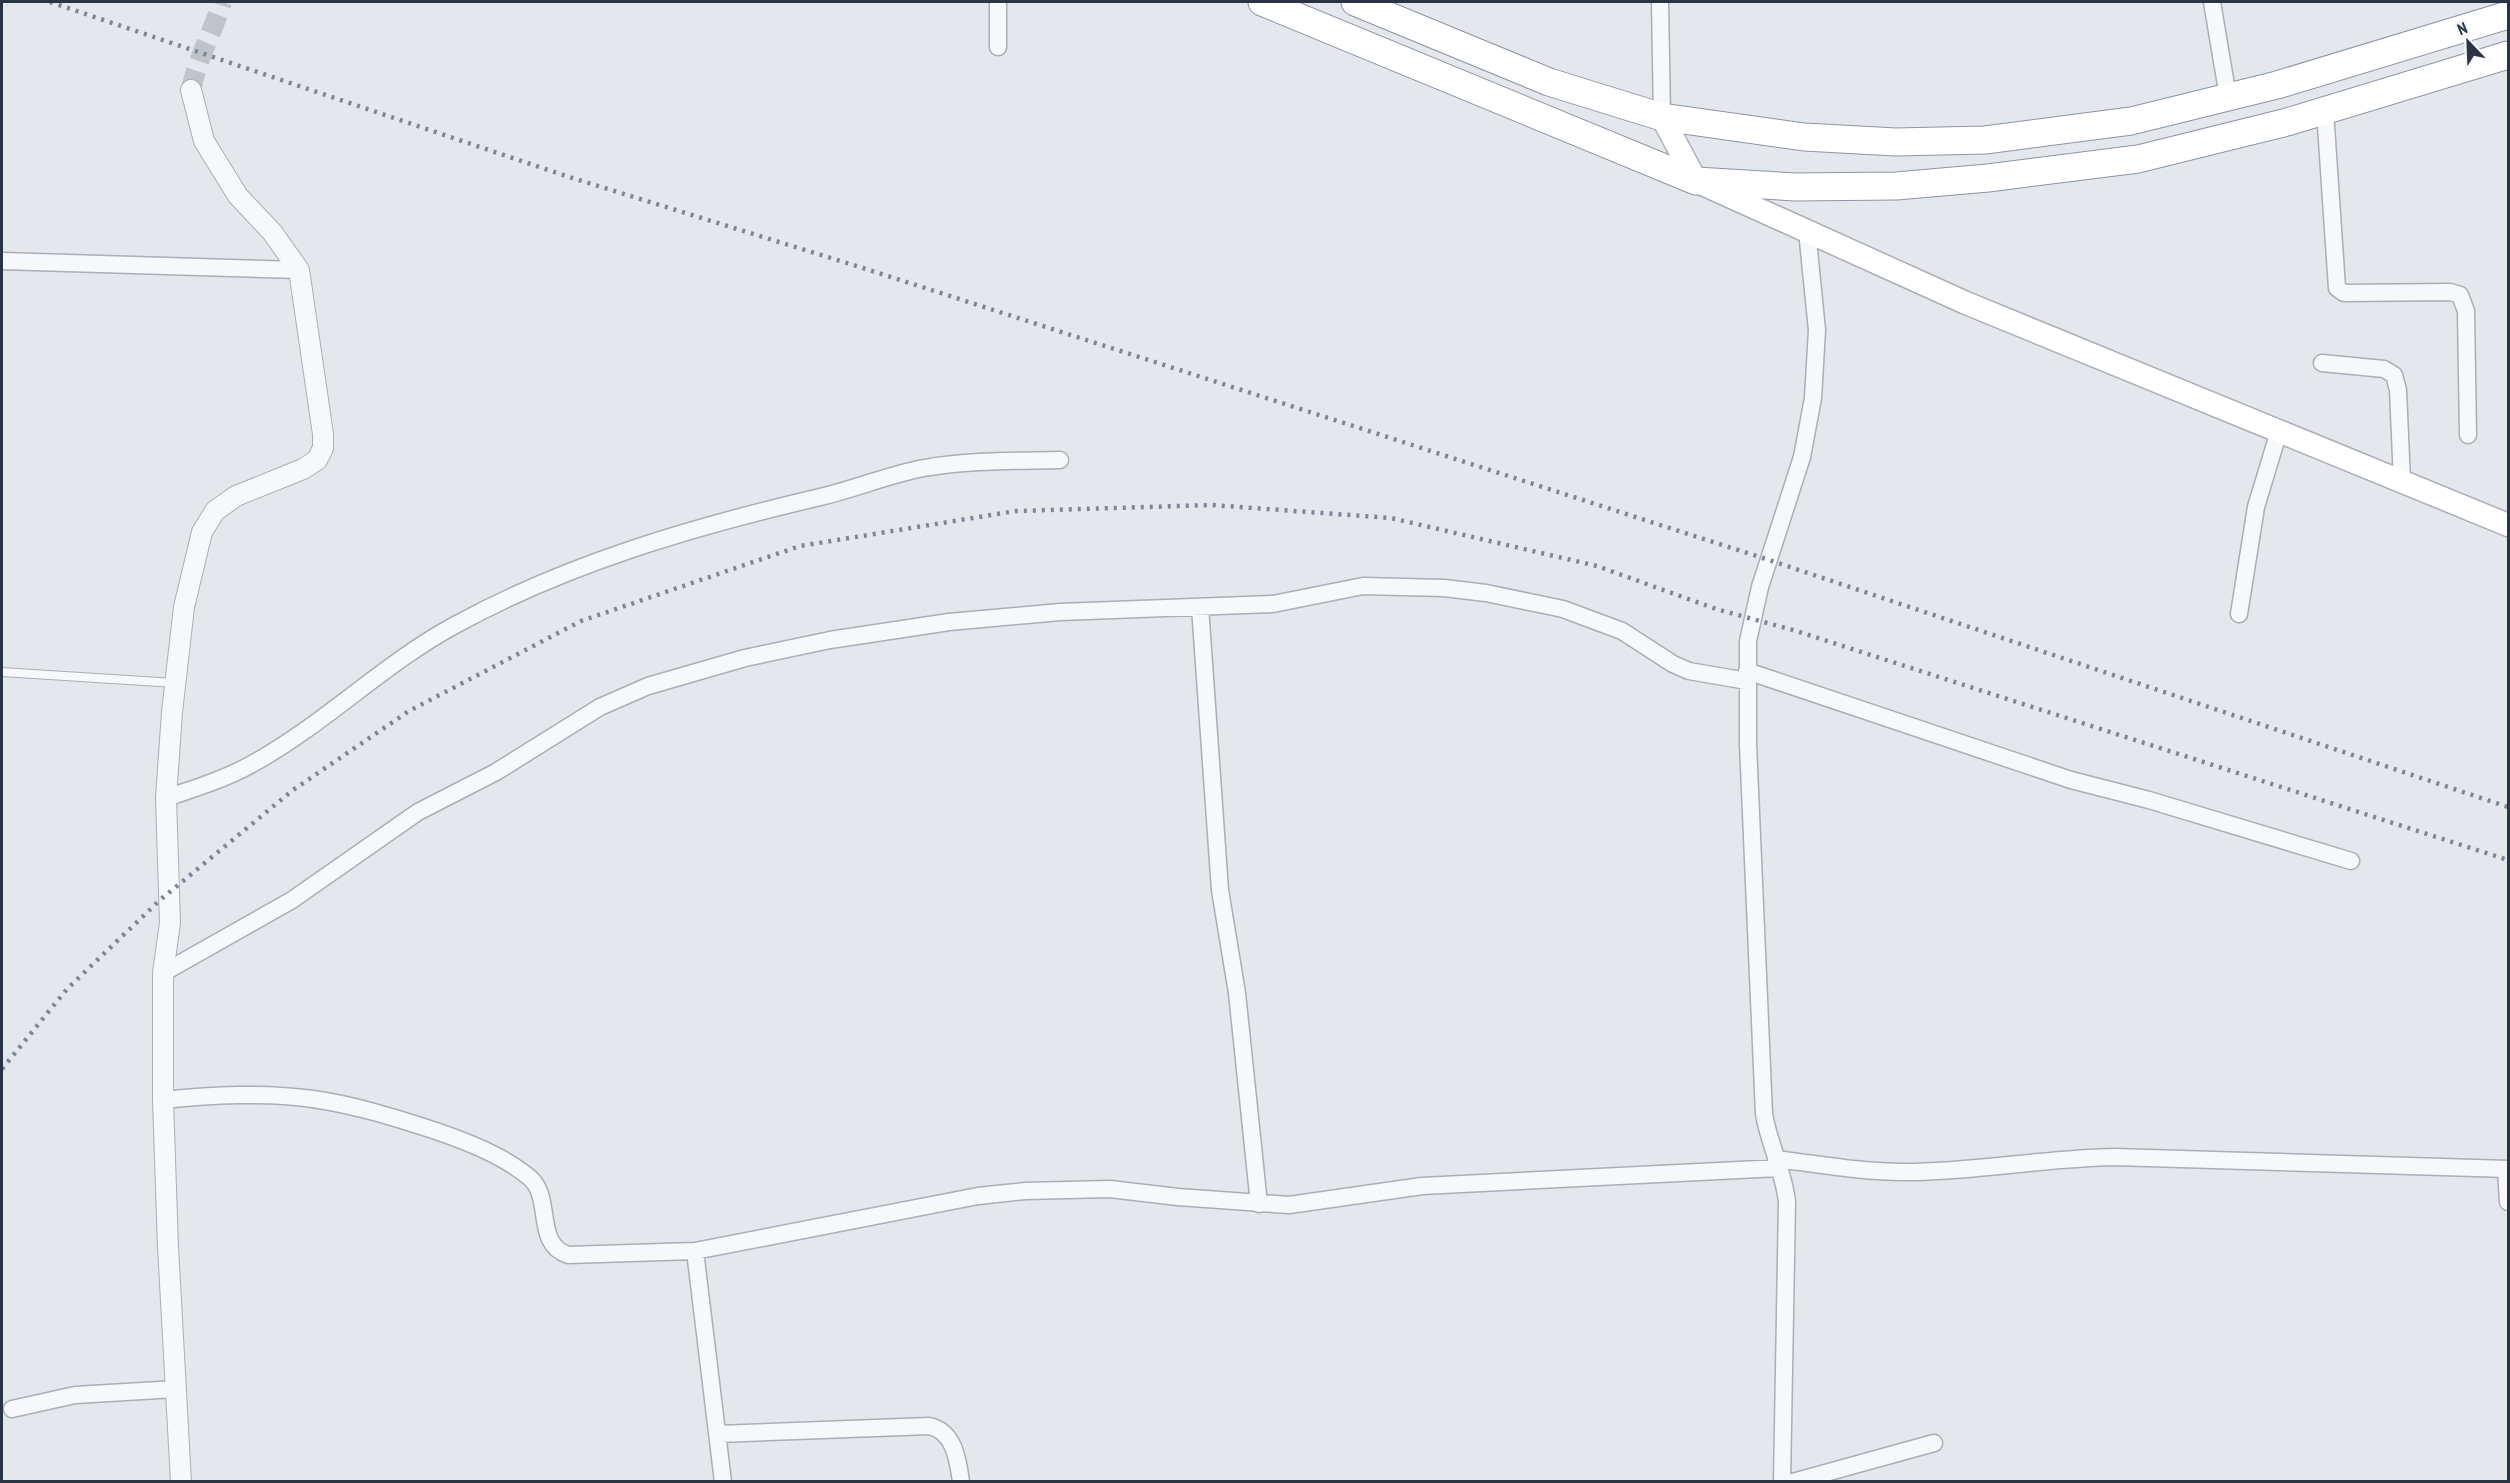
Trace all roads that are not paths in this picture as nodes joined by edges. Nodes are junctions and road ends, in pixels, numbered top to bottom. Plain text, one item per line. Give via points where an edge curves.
1 (998, 2) edge
2 (1262, 2) edge
3 (1355, 2) edge
4 (1660, 2) edge
5 (2212, 2) edge
6 (2508, 15) edge
7 (998, 47) dead end
8 (2508, 56) edge
9 (191, 90) tunnel mouth
10 (2228, 97) junction
11 (2325, 111) junction
12 (1662, 117) junction
13 (1696, 181) junction
14 (1807, 231) junction
15 (2, 261) edge
16 (299, 270) junction
17 (2322, 363) dead end
18 (2279, 431) junction
19 (2468, 435) dead end
20 (1060, 460) dead end
21 (2402, 481) junction
22 (2508, 525) edge
23 (1200, 607) junction
24 (2239, 614) dead end
25 (2, 672) edge
26 (1747, 676) junction
27 (176, 683) junction
28 (166, 798) junction
29 (2351, 861) dead end
30 (164, 973) junction
31 (163, 1100) junction
32 (1778, 1163) junction
33 (2507, 1169) edge
34 (2508, 1202) edge
35 (1259, 1204) junction
36 (694, 1251) junction
37 (176, 1389) junction
38 (12, 1409) dead end
39 (717, 1434) junction
40 (1934, 1443) dead end
41 (182, 1482) edge
42 (723, 1482) edge
43 (961, 1482) edge
44 (1782, 1482) edge
45 (1793, 1482) edge

1 - 7 street
2 - 13 highway
3 - 12 highway via 1549,82
4 - 12 street
5 - 10 street
6 - 10 highway
8 - 11 highway
9 - 16 street via 204,141 238,196 272,232
10 - 12 highway via 2131,121 1985,140 1896,142 1804,137
11 - 13 highway via 2138,159 1988,178 1896,186 1806,187
11 - 19 street via 2337,288 2344,293 2460,295 2466,311
12 - 13 main road
13 - 14 main road
14 - 18 main road via 1966,303
14 - 26 street via 1817,330 1813,398 1802,457 1760,587 1748,641
15 - 16 street
16 - 27 street via 324,448 317,460 303,469 236,496 215,511 202,532 184,607
17 - 21 street via 2384,369 2394,375
18 - 21 main road
18 - 24 street via 2256,507
20 - 28 street via 924,468 669,537 588,565 457,624 253,764 221,780
21 - 22 main road
23 - 26 street via 1281,603 1363,586 1486,593 1591,618 1622,630 1689,671
23 - 30 street via 1060,612 949,622 745,658 648,687 600,707 496,772 418,812 292,900
23 - 35 street via 1220,890 1238,993
25 - 27 lane
26 - 29 street via 2071,780
26 - 32 street via 1764,1114
27 - 28 street
28 - 30 street via 170,923
30 - 31 street
31 - 36 street via 264,1095 313,1099 393,1117 468,1142 532,1179 541,1197 549,1238 559,1252 568,1255
31 - 37 street
32 - 33 street via 1904,1172 2115,1156
32 - 35 street via 1422,1186 1305,1203
32 - 44 street via 1787,1202
33 - 34 street
35 - 36 street via 1110,1189 1025,1191 978,1196
36 - 39 street
37 - 38 street via 75,1395
37 - 41 street
39 - 42 street
39 - 43 street via 928,1426 946,1434
40 - 45 street

